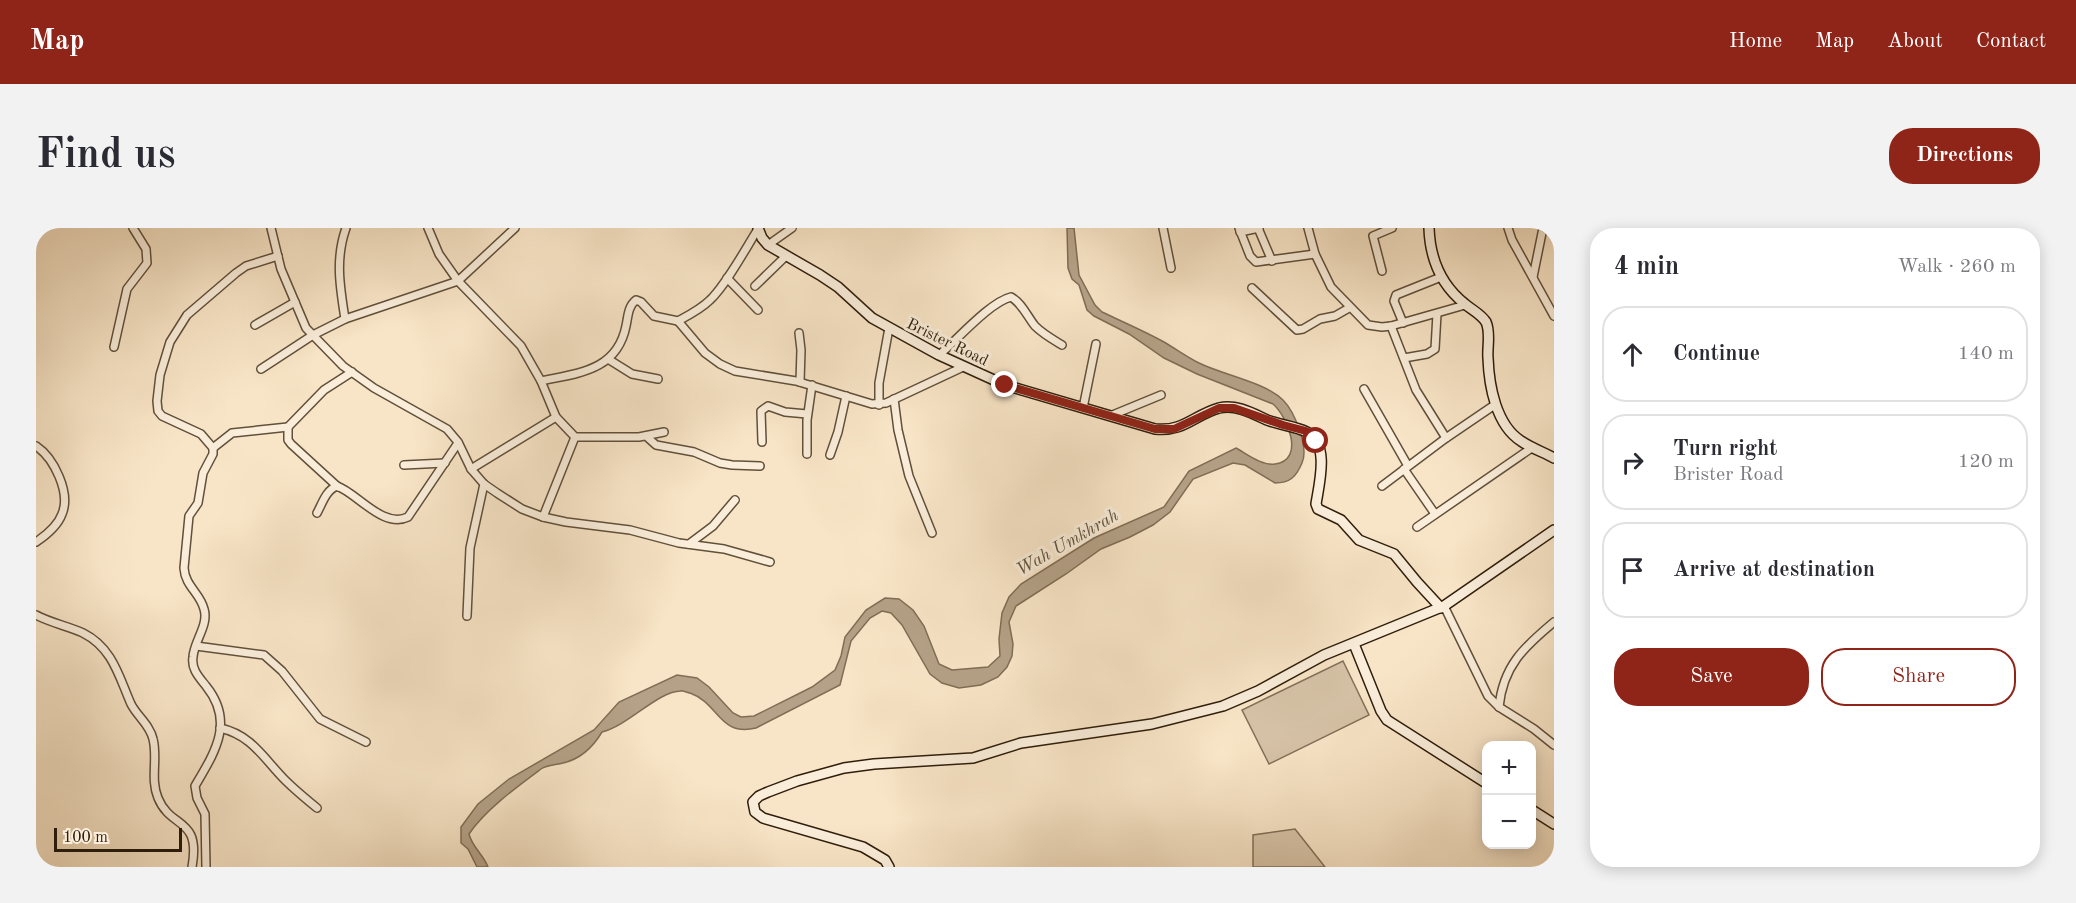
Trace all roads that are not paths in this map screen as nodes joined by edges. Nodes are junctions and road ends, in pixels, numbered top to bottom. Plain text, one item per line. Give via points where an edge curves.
1 (133, 228) edge
2 (271, 228) edge
3 (346, 228) edge
4 (428, 228) edge
5 (515, 228) edge
6 (758, 228) edge
7 (792, 228) edge
8 (1163, 228) edge
9 (1259, 228) edge
10 (1308, 228) edge
11 (1392, 228) edge
12 (1429, 228) edge
13 (1509, 228) edge
14 (1543, 228) edge
15 (1239, 230) edge
16 (768, 245) junction
17 (1315, 254) junction
18 (278, 256) junction
19 (786, 256) junction
20 (1272, 261) junction
21 (1171, 268) dead end
22 (1382, 271) dead end
23 (1441, 277) junction
24 (1533, 277) junction
25 (727, 278) junction
26 (458, 281) junction
27 (755, 286) dead end
28 (1252, 288) dead end
29 (295, 302) junction
30 (1465, 305) junction
31 (1349, 308) junction
32 (758, 310) dead end
33 (1437, 314) junction
34 (1554, 316) edge
35 (345, 319) junction
36 (678, 321) junction
37 (1402, 323) junction
38 (255, 325) dead end
39 (1392, 326) junction
40 (889, 328) junction
41 (799, 333) dead end
42 (313, 335) junction
43 (1096, 344) dead end
44 (1062, 345) dead end
45 (114, 347) dead end
46 (939, 355) junction
47 (1404, 358) junction
48 (608, 359) junction
49 (963, 367) junction
50 (261, 369) dead end
51 (352, 372) junction
52 (658, 380) dead end
53 (541, 381) junction
54 (800, 382) junction
55 (812, 385) junction
56 (1364, 389) dead end
57 (1161, 395) dead end
58 (846, 396) junction
59 (894, 399) junction
60 (1496, 404) junction
61 (879, 405) junction
62 (1083, 408) junction
63 (807, 414) junction
64 (1110, 416) junction
65 (556, 417) junction
66 (288, 427) junction
67 (664, 432) dead end
68 (646, 436) junction
69 (575, 437) junction
70 (1446, 438) junction
71 (762, 442) dead end
72 (458, 443) junction
73 (36, 446) edge
74 (1533, 447) junction
75 (213, 448) junction
76 (807, 454) dead end
77 (830, 455) dead end
78 (1554, 458) edge
79 (445, 463) junction
80 (404, 465) dead end
81 (760, 466) dead end
82 (1406, 468) junction
83 (471, 469) junction
84 (484, 484) junction
85 (1382, 486) dead end
86 (338, 487) junction
87 (735, 500) dead end
88 (317, 513) dead end
89 (1435, 514) junction
90 (543, 517) junction
91 (1417, 527) dead end
92 (1554, 530) edge
93 (932, 533) dead end
94 (36, 542) edge
95 (689, 544) junction
96 (770, 562) dead end
97 (1443, 607) junction
98 (36, 615) edge
99 (467, 616) dead end
100 (1554, 622) edge
101 (1354, 644) junction
102 (196, 646) junction
103 (1499, 707) junction
104 (220, 728) junction
105 (366, 742) dead end
106 (1554, 745) edge
107 (1482, 780) edge
108 (317, 808) dead end
109 (1536, 813) edge
110 (1554, 824) edge
111 (192, 865) edge
112 (200, 867) edge
113 (206, 867) edge
114 (889, 867) edge

1 - 45 street via 146,249 147,263 127,290
2 - 18 street
3 - 35 street via 338,275
4 - 26 street via 439,254
5 - 26 street
6 - 16 street, Brister Road
6 - 25 street
7 - 16 street
8 - 21 street
9 - 15 street
9 - 20 street
10 - 17 street
11 - 22 street via 1373,236
12 - 23 street
13 - 24 street
14 - 24 street
15 - 20 street via 1253,260
16 - 19 street, Brister Road
17 - 20 street
17 - 31 street via 1330,288
18 - 29 street
18 - 75 street via 236,273 187,315 170,342 160,375 158,411 201,434
19 - 27 street
19 - 40 street, Brister Road via 838,287
23 - 30 street
23 - 37 street via 1396,294 1394,301
24 - 34 street
25 - 32 street
25 - 36 street via 711,300
26 - 35 street
26 - 53 street via 521,346
28 - 31 street via 1297,330
29 - 38 street
29 - 42 street
30 - 33 street
30 - 60 street via 1486,322
31 - 39 street via 1368,325
33 - 37 street
33 - 47 street via 1435,349
35 - 42 street
36 - 48 street via 654,316 636,300 624,334
36 - 54 street via 705,353 720,364 735,371
37 - 39 street
39 - 47 street
40 - 46 street, Brister Road
40 - 61 street
41 - 54 street
42 - 50 street
42 - 51 street
43 - 62 street
44 - 46 street via 1040,330 1011,297 989,310
46 - 49 street, Brister Road
47 - 70 street via 1416,390
48 - 52 street via 632,374
48 - 53 street via 587,372
49 - 59 street
49 - 62 street, Brister Road via 1005,385
51 - 66 street via 324,390
51 - 72 street via 447,429
53 - 65 street
54 - 55 street
55 - 58 street
55 - 63 street
56 - 82 street
57 - 64 street
58 - 61 street
58 - 77 street
59 - 61 street
59 - 93 street via 909,476
60 - 70 street
60 - 74 street via 1504,423 1521,441
62 - 64 street, Brister Road
63 - 71 street via 764,407
63 - 76 street
64 - 97 street, Brister Road via 1155,429 1174,429 1219,408 1234,408 1306,431 1320,448 1318,509 1341,520 1359,540 1398,558
65 - 69 street
65 - 83 street
66 - 75 street via 231,433
66 - 86 street via 291,444
67 - 68 street
68 - 69 street
68 - 81 street via 656,445 694,452 726,465
69 - 90 street
70 - 82 street
72 - 79 street
72 - 83 street
73 - 94 street via 49,456 56,469 64,502 59,520
74 - 78 street
74 - 89 street
75 - 102 street via 203,473 198,503 188,521 185,577 205,611
79 - 80 street
79 - 86 street via 404,519 378,513
82 - 85 street
82 - 89 street
83 - 84 street
84 - 90 street via 522,509
84 - 99 street via 470,548
86 - 88 street via 332,487
87 - 95 street via 713,526
89 - 91 street
90 - 95 street via 630,530
92 - 97 street
95 - 96 street
97 - 101 street
97 - 103 street via 1488,696
98 - 111 street via 96,641 118,669 132,706 150,730 157,797 168,814 187,827 193,842
100 - 103 street via 1509,669
101 - 107 street via 1387,720
101 - 114 street via 1324,655 1238,701 1198,714 1043,738 973,758 844,768 797,781 753,802 755,812 763,818 863,848 885,860
102 - 104 street via 193,666 219,707
102 - 105 street via 264,655 320,718
103 - 106 street
104 - 108 street via 242,735
104 - 113 street via 209,763 195,786 205,814
109 - 110 street
111 - 112 street

